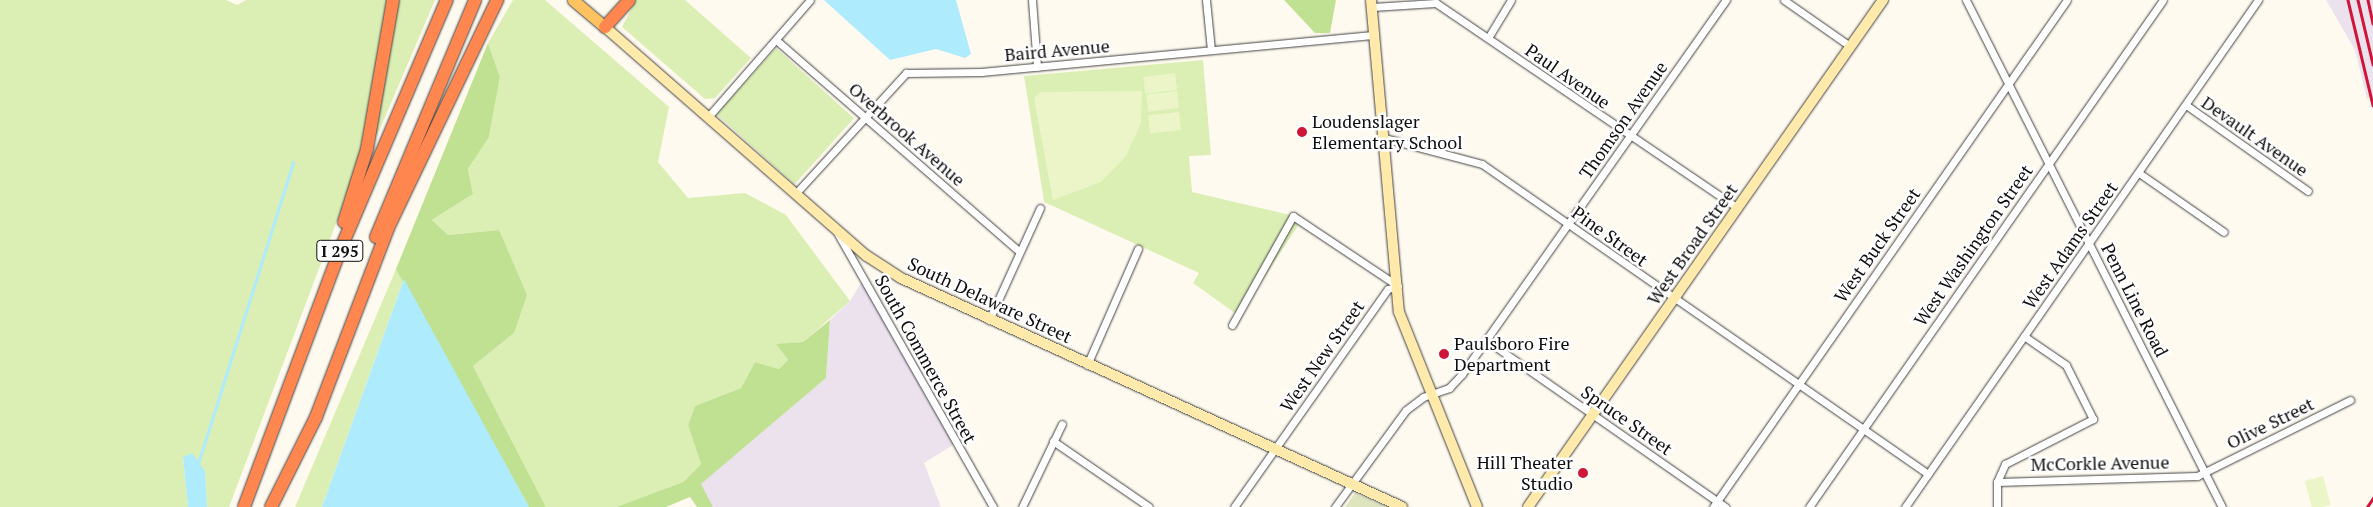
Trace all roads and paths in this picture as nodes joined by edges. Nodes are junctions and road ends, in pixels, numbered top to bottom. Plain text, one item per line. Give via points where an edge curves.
1 (393, 0) edge
2 (447, 0) edge
3 (475, 0) edge
4 (496, 0) edge
5 (573, 0) edge
6 (629, 0) edge
7 (810, 0) edge
8 (1032, 0) edge
9 (1206, 0) edge
10 (1511, 0) edge
11 (1726, 0) edge
12 (1784, 0) edge
13 (1883, 0) edge
14 (1966, 0) edge
15 (2067, 0) edge
16 (2163, 0) edge
17 (2258, 0) edge
18 (1372, 3) edge
19 (605, 27) junction
20 (1374, 35) junction
21 (1488, 38) junction
22 (776, 40) junction
23 (1850, 46) junction
24 (1211, 50) junction
25 (1038, 67) junction
26 (2008, 84) junction
27 (2186, 105) junction
28 (864, 115) junction
29 (708, 117) junction
30 (1629, 137) junction
31 (1384, 138) junction
32 (2048, 164) junction
33 (2139, 173) junction
34 (2308, 191) dead end
35 (796, 193) junction
36 (1040, 208) dead end
37 (1738, 208) junction
38 (833, 226) junction
39 (1567, 226) junction
40 (2224, 232) dead end
41 (2089, 244) junction
42 (1138, 249) dead end
43 (1019, 251) junction
44 (1398, 286) junction
45 (1673, 300) junction
46 (313, 320) junction
47 (989, 320) junction
48 (1232, 325) dead end
49 (2024, 336) junction
50 (1486, 340) junction
51 (1087, 365) junction
52 (1798, 385) junction
53 (1433, 395) junction
54 (2350, 400) dead end
55 (1592, 415) junction
56 (1062, 424) dead end
57 (1862, 430) junction
58 (1054, 441) junction
59 (1274, 450) junction
60 (2204, 472) junction
61 (1928, 474) junction
62 (283, 480) junction
63 (1996, 482) junction
64 (1351, 484) junction
65 (1715, 504) edge
66 (244, 507) edge
67 (271, 507) edge
68 (993, 507) edge
69 (1022, 507) edge
70 (1149, 507) edge
71 (1234, 507) edge
72 (1335, 507) edge
73 (1402, 507) edge
74 (1477, 507) edge
75 (1528, 507) edge
76 (1725, 507) edge
77 (1809, 507) edge
78 (1905, 507) edge
79 (1998, 507) edge
80 (2222, 507) edge

1 - 46 highway via 366,149
2 - 46 highway, I 295
3 - 62 highway, I 295 via 388,206
4 - 62 highway via 388,228 316,416
5 - 19 main road, South Delaware Street
6 - 19 highway
7 - 22 street
8 - 25 street
9 - 24 street
10 - 21 street
11 - 30 street, Thomson Avenue
12 - 23 street
13 - 23 main road, West Broad Street
14 - 26 street, Penn Line Road
15 - 26 street, West Buck Street
16 - 32 street, West Washington Street
17 - 27 street, West Adams Street
18 - 20 main road
18 - 21 street, Paul Avenue via 1436,2
19 - 29 main road, South Delaware Street
20 - 24 street, Baird Avenue
20 - 31 main road
21 - 30 street, Paul Avenue
22 - 28 street, Overbrook Avenue
22 - 29 street
23 - 37 main road, West Broad Street
24 - 25 street, Baird Avenue
25 - 28 street, Baird Avenue via 903,74
26 - 32 street, Penn Line Road
26 - 52 street, West Buck Street
27 - 33 street, West Adams Street
27 - 34 street, Devault Avenue
28 - 35 street, Baird Avenue
28 - 43 street, Overbrook Avenue
29 - 35 main road, South Delaware Street
30 - 37 street, Paul Avenue
30 - 39 street, Thomson Avenue
31 - 39 street, Pine Street via 1482,164
31 - 44 main road
32 - 41 street, Penn Line Road
32 - 57 street, West Washington Street
33 - 40 street
33 - 41 street, West Adams Street
35 - 38 main road, South Delaware Street
36 - 43 street
37 - 45 main road, West Broad Street
38 - 47 main road, South Delaware Street via 914,286
38 - 68 street, South Commerce Street
39 - 45 street, Pine Street
39 - 50 street, Thomson Avenue
41 - 49 street, West Adams Street
41 - 60 street, Penn Line Road
42 - 51 street
43 - 47 street
44 - 48 street via 1293,216
44 - 53 main road via 1402,318
44 - 59 street, West New Street via 1388,288
45 - 52 street, Pine Street
45 - 55 main road, West Broad Street
46 - 66 highway, I 295
47 - 51 main road, South Delaware Street
49 - 61 street, West Adams Street
49 - 63 street via 2066,365 2093,419 2005,464
50 - 53 street, Thomson Avenue via 1450,388
50 - 55 street, Spruce Street
51 - 59 main road, South Delaware Street
52 - 57 street, Pine Street
52 - 65 street, West Buck Street
53 - 64 street, Thomson Avenue via 1406,410
53 - 74 main road
54 - 60 street, Olive Street
55 - 65 street, Spruce Street
55 - 75 main road, West Broad Street
56 - 58 street
57 - 61 street, Pine Street
57 - 77 street, West Washington Street
58 - 69 street
58 - 70 street
59 - 64 main road, South Delaware Street
59 - 71 street, West New Street
60 - 63 street, McCorkle Avenue via 2197,476
60 - 80 street, Penn Line Road
61 - 78 street, West Adams Street
62 - 67 highway, I 295
63 - 79 street
64 - 72 street, Thomson Avenue
64 - 73 main road, South Delaware Street
65 - 76 street, Spruce Street

